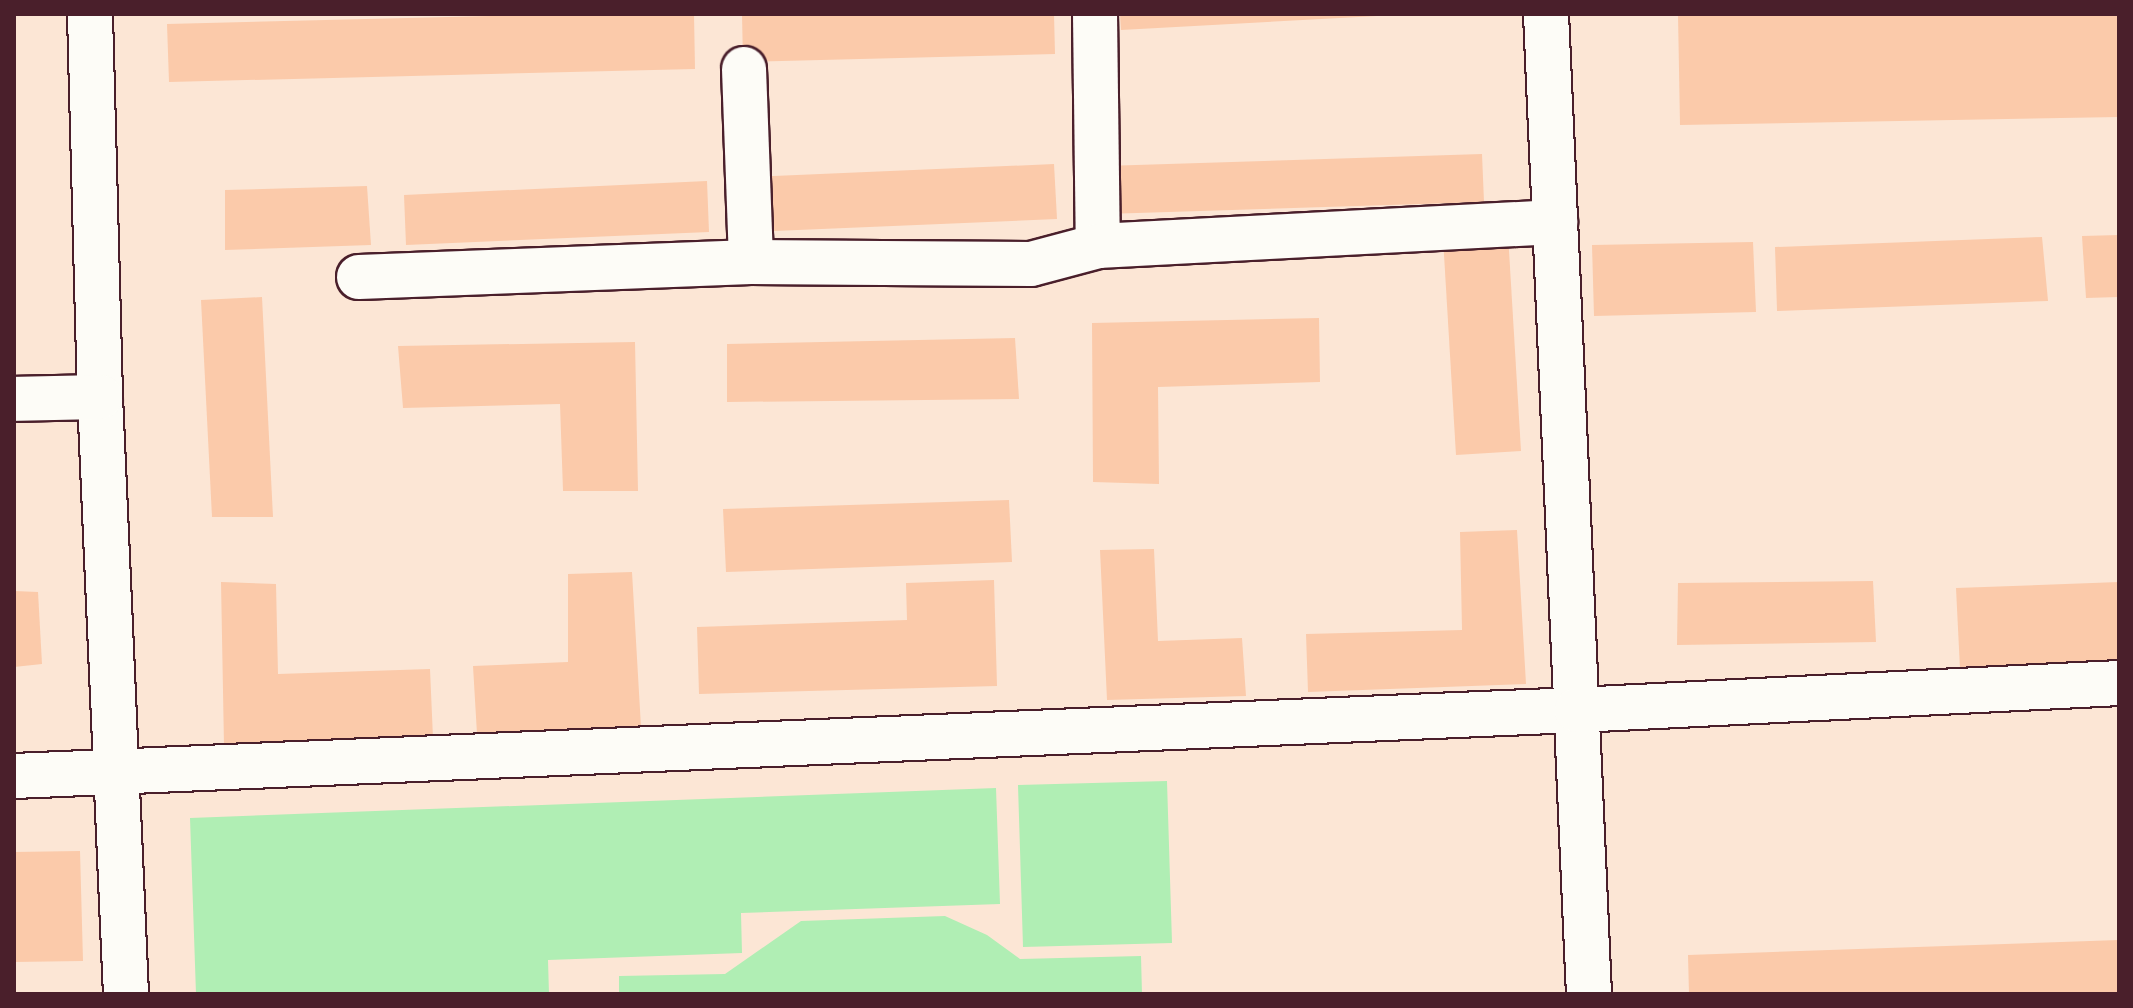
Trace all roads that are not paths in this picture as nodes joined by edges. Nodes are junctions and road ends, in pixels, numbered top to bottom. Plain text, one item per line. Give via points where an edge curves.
1 (90, 14) edge
2 (1095, 14) edge
3 (1546, 14) edge
4 (744, 69) dead end
5 (1555, 222) junction
6 (1098, 246) junction
7 (751, 262) junction
8 (359, 277) dead end
9 (100, 397) junction
10 (14, 399) edge
11 (2119, 683) edge
12 (1577, 710) junction
13 (117, 774) junction
14 (14, 776) edge
15 (126, 994) edge
16 (1589, 994) edge

1 - 9 street
2 - 6 street
3 - 5 street
4 - 7 street
5 - 6 street
5 - 12 street
6 - 7 street via 1031,264
7 - 8 street
9 - 10 street
9 - 13 street
11 - 12 street
12 - 13 street
12 - 16 street
13 - 14 street
13 - 15 street

